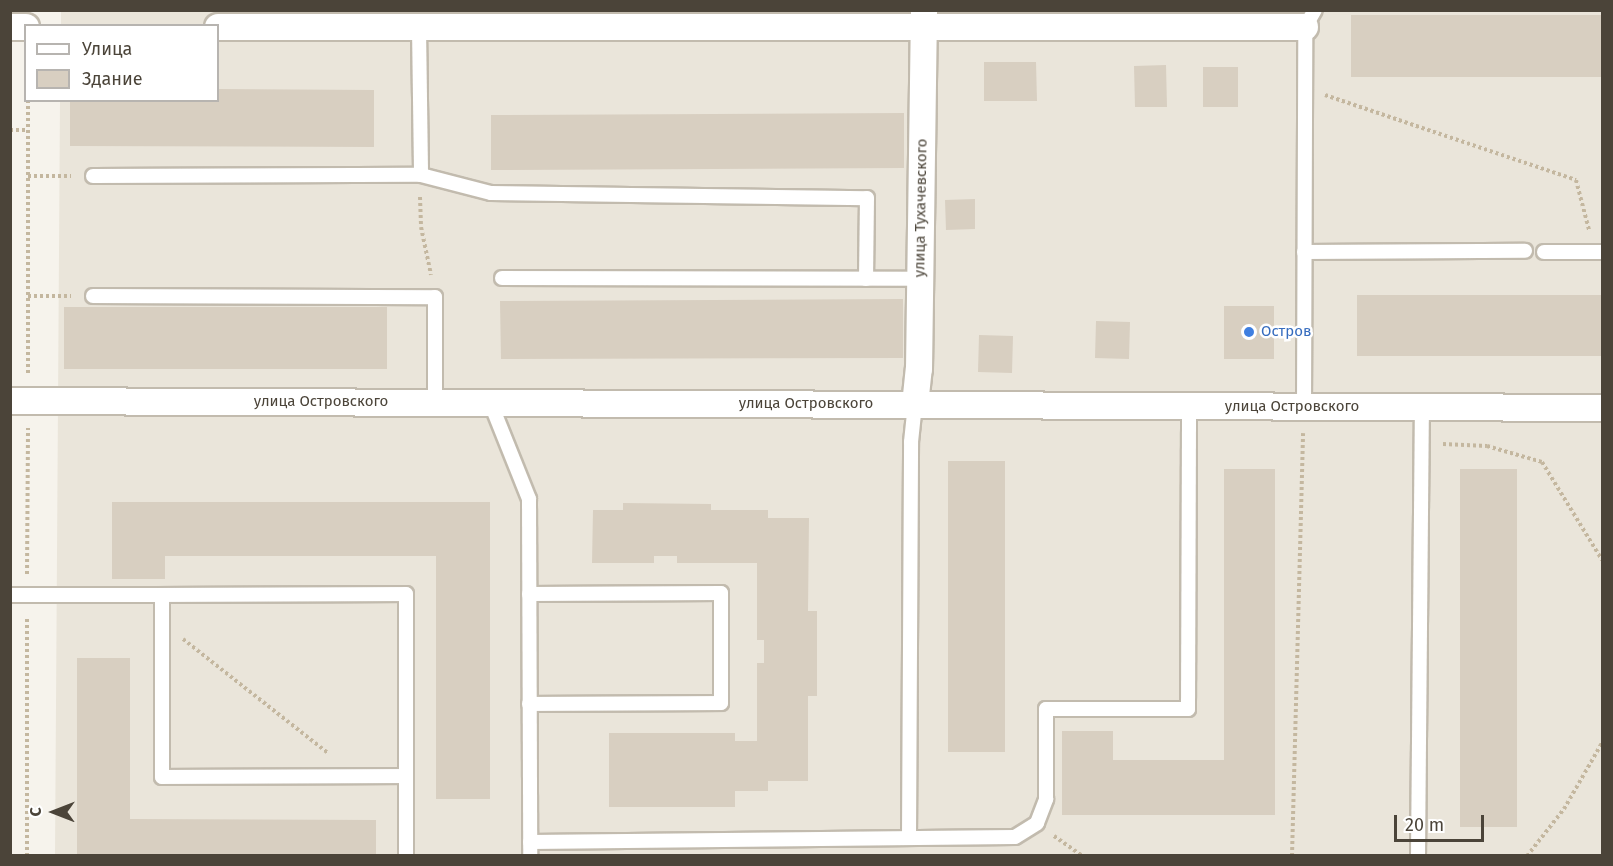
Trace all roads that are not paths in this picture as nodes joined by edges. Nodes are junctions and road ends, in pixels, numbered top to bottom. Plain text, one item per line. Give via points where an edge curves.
1 (516, 19) edge
2 (923, 19) edge
3 (1310, 19) edge
4 (219, 27) edge
5 (419, 27) junction
6 (421, 175) junction
7 (93, 176) road end
8 (1526, 251) dead end
9 (1304, 252) junction
10 (1544, 252) dead end
11 (1598, 252) edge
12 (502, 278) dead end
13 (866, 279) junction
14 (920, 279) junction
15 (93, 296) road end
16 (19, 401) edge
17 (435, 403) junction
18 (491, 404) junction
19 (915, 405) junction
20 (1189, 406) junction
21 (1304, 407) junction
22 (1422, 407) junction
23 (1602, 408) edge
24 (529, 594) junction
25 (10, 595) edge
26 (162, 595) junction
27 (529, 704) junction
28 (406, 776) junction
29 (909, 838) junction
30 (530, 849) edge
31 (406, 855) edge
32 (1418, 855) edge

1 - 2 street
1 - 5 street
2 - 3 street
2 - 14 street, улица Тухачевского
3 - 9 lane via 1305,88
4 - 5 street
5 - 6 lane
6 - 7 lane
6 - 13 lane via 491,193 867,198
8 - 9 lane
9 - 21 lane
10 - 11 lane
12 - 13 lane
13 - 14 lane
14 - 19 street, улица Тухачевского
15 - 17 lane via 435,297
16 - 17 street, улица Островского
17 - 18 street, улица Островского
18 - 19 street, улица Островского
18 - 24 lane via 529,499
19 - 20 street, улица Островского
19 - 29 lane via 911,442
20 - 21 street, улица Островского
20 - 29 lane via 1188,709 1046,709 1046,799 1037,824 1015,837
21 - 22 street, улица Островского
22 - 23 street, улица Островского
22 - 32 lane
24 - 27 lane
24 - 27 lane via 721,593 721,703
25 - 26 lane
26 - 28 lane via 406,594
26 - 28 lane via 162,777
27 - 30 lane
28 - 31 lane
29 - 30 lane

